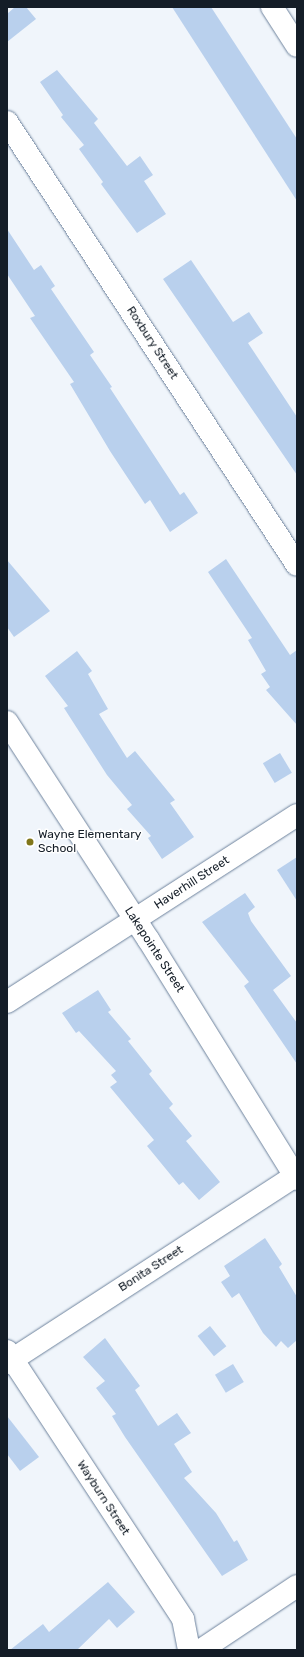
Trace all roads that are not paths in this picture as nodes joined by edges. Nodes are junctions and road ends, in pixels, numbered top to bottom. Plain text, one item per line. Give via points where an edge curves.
1 (272, 7) edge
2 (297, 46) edge
3 (7, 122) edge
4 (297, 565) edge
5 (7, 722) edge
6 (297, 815) edge
7 (136, 920) junction
8 (7, 1002) edge
9 (296, 1178) edge
10 (9, 1358) edge
11 (297, 1586) edge
12 (189, 1650) edge
13 (201, 1650) edge

1 - 2 street
3 - 4 street, Roxbury Street
5 - 7 street, Lakepointe Street
6 - 7 street, Haverhill Street
7 - 8 street, Haverhill Street
7 - 9 street, Lakepointe Street
9 - 10 street, Bonita Street
10 - 12 street, Wayburn Street via 183,1619
11 - 13 street

